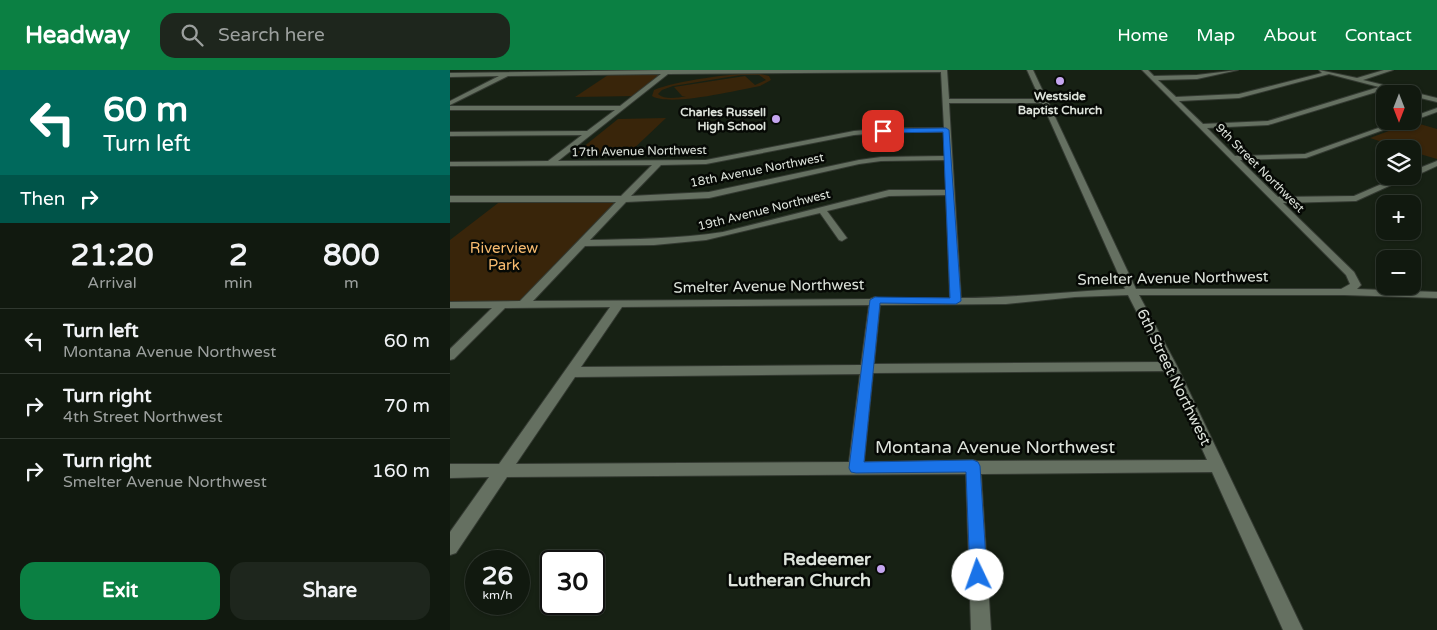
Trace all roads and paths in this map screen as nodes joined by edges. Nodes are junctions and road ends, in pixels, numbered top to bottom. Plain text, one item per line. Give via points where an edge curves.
1 (944, 70) edge
2 (1030, 70) edge
3 (1145, 70) edge
4 (1235, 70) edge
5 (1319, 70) edge
6 (1386, 70) edge
7 (669, 71) junction
8 (1328, 73) junction
9 (508, 74) junction
10 (450, 75) edge
11 (1153, 78) junction
12 (1358, 80) junction
13 (1378, 85) edge
14 (1376, 90) edge
15 (1428, 92) dead end
16 (1421, 95) edge
17 (1421, 95) edge
18 (1174, 99) junction
19 (1437, 100) edge
20 (946, 101) junction
21 (1044, 101) junction
22 (450, 103) edge
23 (450, 108) edge
24 (621, 108) junction
25 (1437, 110) edge
26 (1421, 116) edge
27 (1201, 126) junction
28 (946, 130) junction
29 (1380, 130) edge
30 (589, 133) junction
31 (450, 134) edge
32 (948, 158) junction
33 (1234, 158) junction
34 (658, 163) junction
35 (1437, 163) edge
36 (450, 164) edge
37 (549, 164) junction
38 (1421, 170) edge
39 (1386, 185) edge
40 (950, 192) junction
41 (625, 199) junction
42 (450, 200) edge
43 (1277, 200) junction
44 (822, 210) junction
45 (842, 238) dead end
46 (584, 242) junction
47 (1356, 285) joint
48 (1132, 292) junction
49 (1343, 292) junction
50 (1437, 295) edge
51 (875, 300) junction
52 (956, 301) junction
53 (619, 303) junction
54 (450, 304) edge
55 (503, 304) junction
56 (524, 304) junction
57 (450, 356) edge
58 (1171, 366) junction
59 (867, 369) junction
60 (570, 372) junction
61 (973, 466) junction
62 (1216, 466) junction
63 (856, 468) junction
64 (450, 470) edge
65 (504, 470) junction
66 (450, 548) edge
67 (981, 630) edge
68 (1293, 630) edge

1 - 7 street
1 - 20 street
2 - 21 street, 6th Street Northwest
3 - 11 street, 9th Street Northwest
4 - 11 street via 1197,77
5 - 8 street
6 - 12 street
7 - 9 street
7 - 24 street
8 - 12 street
8 - 18 street via 1239,96
9 - 10 street
9 - 22 street
11 - 18 street, 9th Street Northwest
12 - 13 street
14 - 27 street via 1268,123
15 - 16 street
17 - 19 street
18 - 27 street, 9th Street Northwest
20 - 21 street
20 - 28 street
21 - 48 street, 6th Street Northwest
23 - 24 street
24 - 30 street
25 - 26 street
27 - 33 street, 9th Street Northwest
28 - 32 street
28 - 34 street, 17th Avenue Northwest via 873,131 706,162
29 - 33 street via 1306,156
30 - 31 street
30 - 37 street
32 - 40 street
32 - 41 street, 18th Avenue Northwest via 881,159 709,195
33 - 43 street, 9th Street Northwest
34 - 37 street, 17th Avenue Northwest
34 - 41 street
35 - 38 street
36 - 37 street, 17th Avenue Northwest
39 - 43 street via 1356,198
40 - 44 street, 19th Avenue Northwest via 888,193
40 - 52 street
41 - 42 street, 18th Avenue Northwest
41 - 46 street
43 - 47 street, 9th Street Northwest via 1350,274
44 - 45 street
44 - 46 street, 19th Avenue Northwest via 696,240
46 - 56 street
47 - 49 street, Smelter Avenue Northwest
48 - 49 street, Smelter Avenue Northwest
48 - 52 street, Smelter Avenue Northwest via 1006,301
48 - 58 street, 6th Street Northwest
49 - 50 street
51 - 52 street, Smelter Avenue Northwest
51 - 53 street, Smelter Avenue Northwest
51 - 59 street
53 - 56 street, Smelter Avenue Northwest
53 - 60 street
54 - 55 street, Smelter Avenue Northwest
55 - 56 street, Smelter Avenue Northwest
55 - 57 street
58 - 59 street
58 - 62 street, 6th Street Northwest
59 - 60 street
59 - 63 street
60 - 65 street
61 - 62 street, Montana Avenue Northwest
61 - 63 street, Montana Avenue Northwest
61 - 67 street
62 - 68 street, 6th Street Northwest
63 - 65 street, Montana Avenue Northwest
64 - 65 street, Montana Avenue Northwest
65 - 66 street

